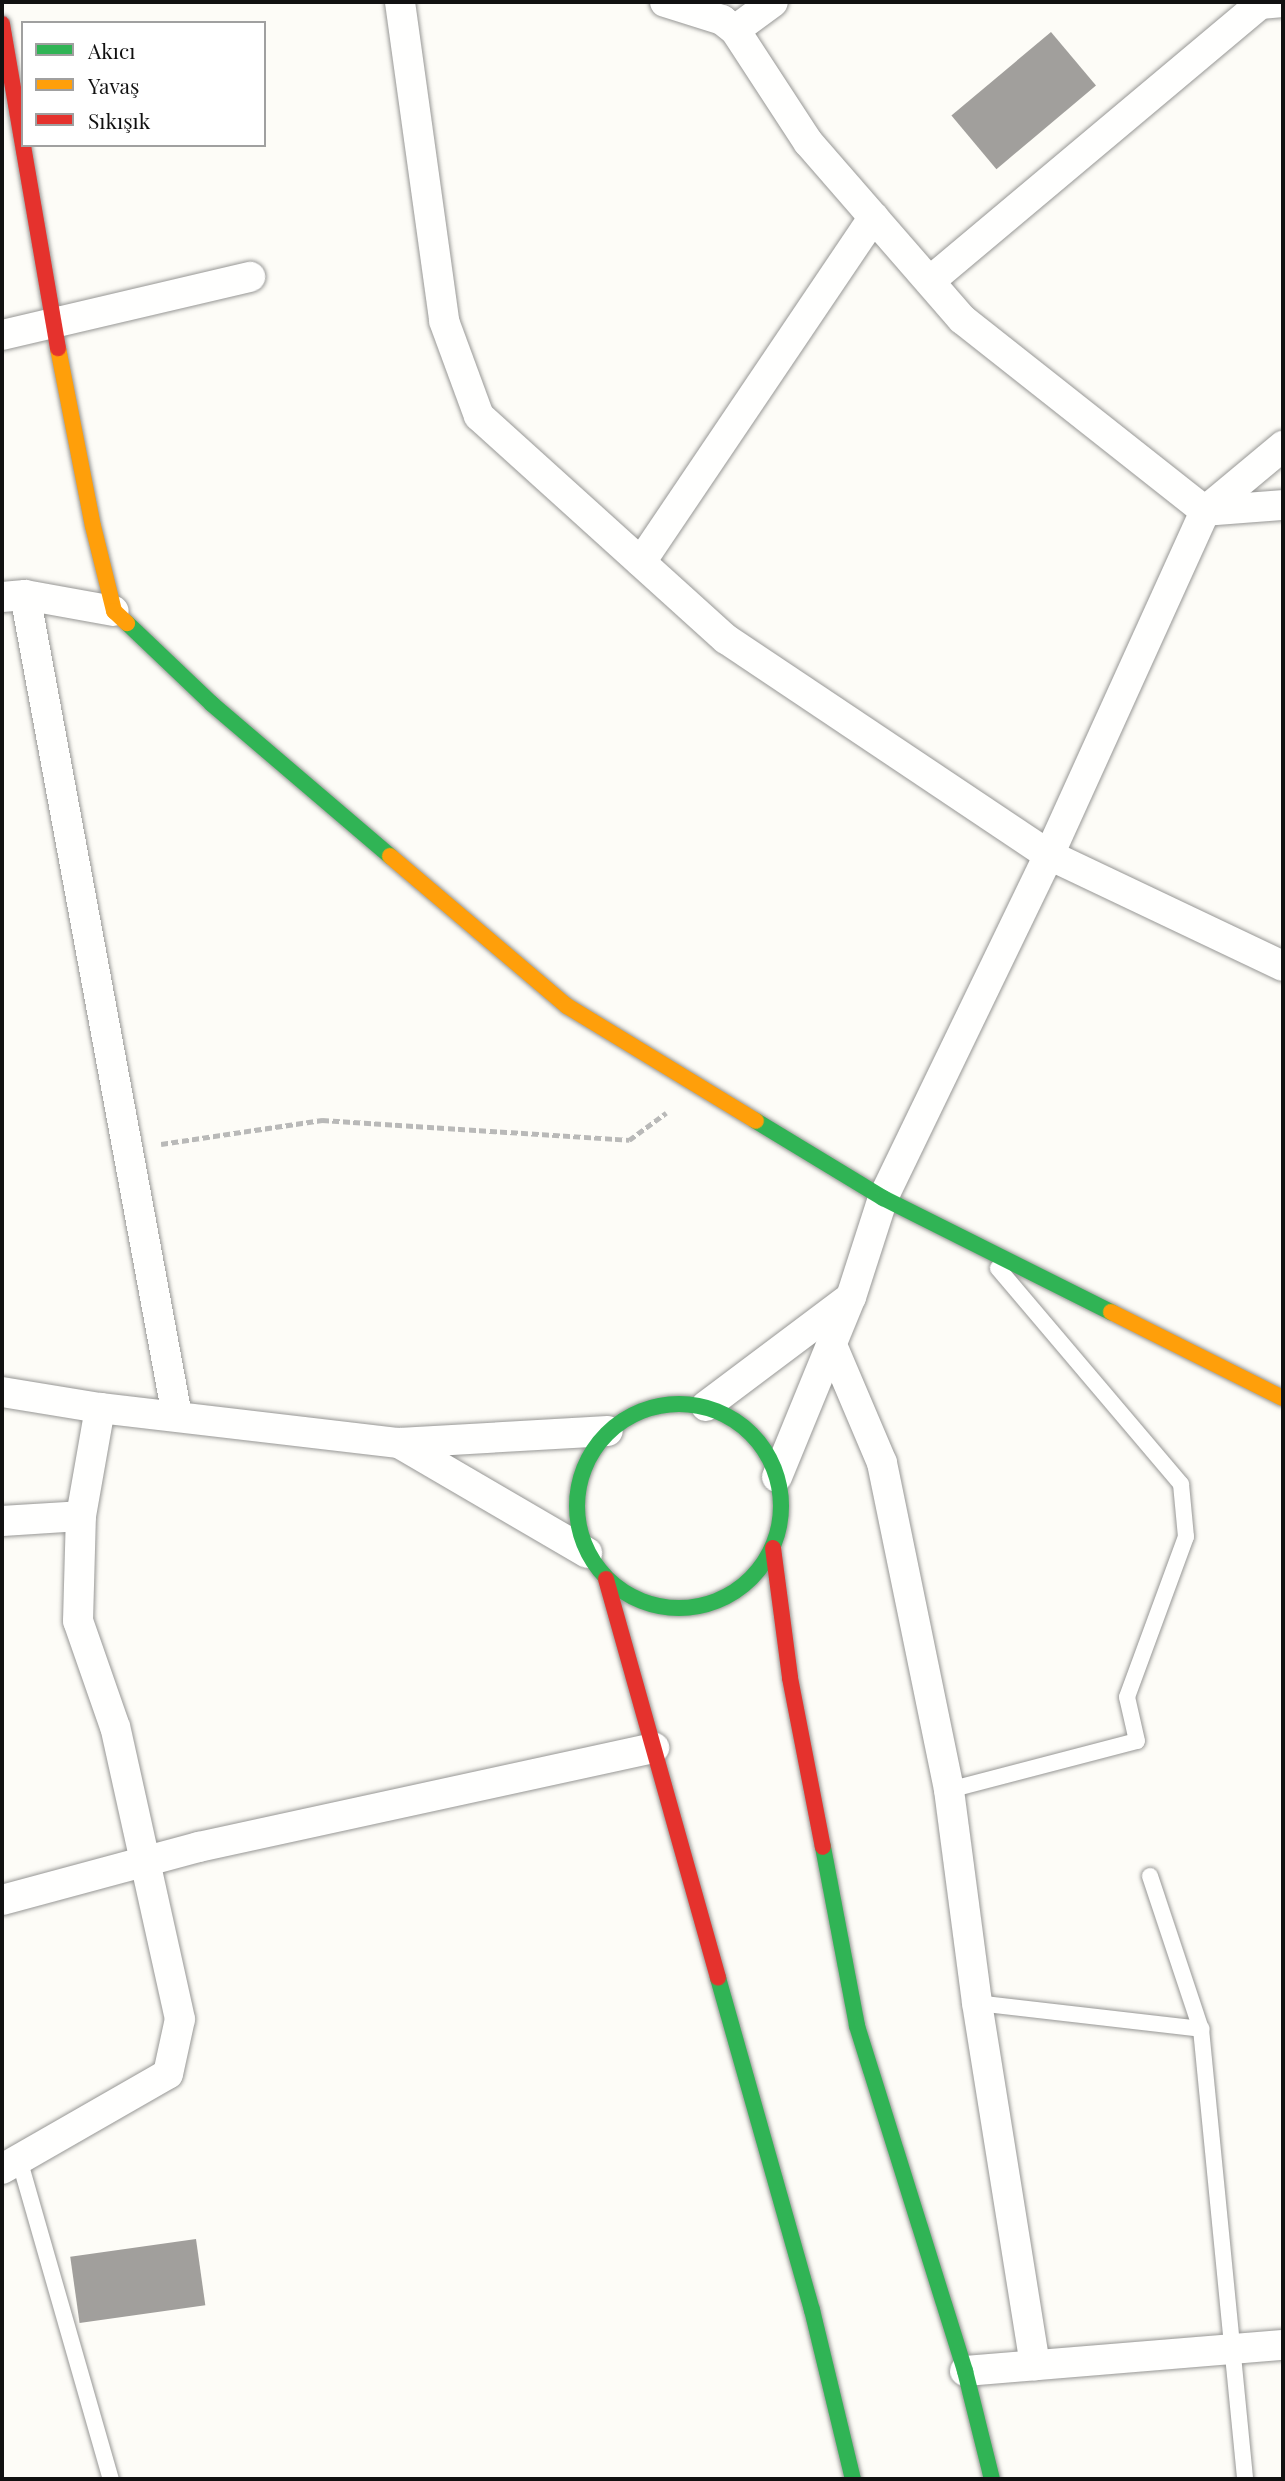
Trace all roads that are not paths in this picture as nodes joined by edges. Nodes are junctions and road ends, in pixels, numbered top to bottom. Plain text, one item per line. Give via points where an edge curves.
1 (12, 2) edge
2 (400, 2) edge
3 (665, 2) edge
4 (773, 2) edge
5 (1283, 2) edge
6 (2, 24) edge
7 (735, 30) junction
8 (21, 136) edge
9 (23, 147) edge
10 (874, 217) junction
11 (250, 277) dead end
12 (930, 281) junction
13 (53, 324) junction
14 (2, 335) edge
15 (1283, 446) edge
16 (1283, 505) edge
17 (1205, 510) junction
18 (641, 562) junction
19 (13, 596) edge
20 (114, 611) junction
21 (1049, 855) junction
22 (1283, 966) edge
23 (883, 1198) junction
24 (980, 1248) junction
25 (851, 1297) junction
26 (832, 1345) junction
27 (2, 1392) edge
28 (1283, 1398) edge
29 (706, 1406) junction
30 (100, 1408) junction
31 (177, 1416) junction
32 (608, 1431) junction
33 (399, 1443) junction
34 (777, 1477) junction
35 (81, 1516) junction
36 (2, 1521) edge
37 (773, 1548) junction
38 (587, 1553) junction
39 (606, 1579) junction
40 (654, 1748) junction
41 (949, 1790) junction
42 (144, 1862) junction
43 (1150, 1876) dead end
44 (2, 1900) edge
45 (976, 2003) junction
46 (1201, 2029) junction
47 (11, 2164) edge
48 (1283, 2345) edge
49 (1231, 2349) junction
50 (1035, 2365) junction
51 (965, 2371) junction
52 (111, 2479) edge
53 (853, 2479) edge
54 (992, 2479) edge
55 (1245, 2479) edge

1 - 6 street
2 - 18 street via 444,321 479,416
3 - 7 street via 722,20
4 - 7 street
5 - 12 street via 1260,4
6 - 8 street
7 - 10 street via 808,142
9 - 13 street
10 - 12 street
10 - 18 street
11 - 13 street
12 - 17 street via 962,318
13 - 14 street
13 - 20 street
15 - 17 street
16 - 17 street
17 - 21 street
18 - 21 street via 726,639
19 - 20 street
19 - 31 street
20 - 23 street via 212,704 566,1006
21 - 22 street
21 - 23 street
23 - 24 street
23 - 25 street
24 - 28 street
24 - 41 lane via 1181,1484 1186,1536 1127,1698 1137,1741
25 - 26 street
25 - 29 street
26 - 34 street
26 - 41 street via 882,1463
27 - 30 street
29 - 32 street via 671,1402 637,1411
29 - 34 street via 738,1421 763,1446
30 - 31 street
30 - 35 street
31 - 33 street
32 - 33 street
32 - 38 street via 588,1457 577,1488 577,1521
33 - 38 street
34 - 37 street via 782,1513
35 - 36 street
35 - 42 street via 78,1621 115,1727
37 - 39 street via 753,1577 728,1597 697,1608 664,1608 632,1598
37 - 51 street via 790,1678 857,2026
38 - 39 street
39 - 40 street
40 - 42 street
40 - 53 street via 812,2310
41 - 45 street
42 - 44 street
42 - 47 street via 180,2019 167,2074
43 - 46 lane
45 - 46 lane
45 - 50 street
46 - 49 lane
47 - 52 lane
48 - 49 street
49 - 50 street
49 - 55 lane
50 - 51 street
51 - 54 street

